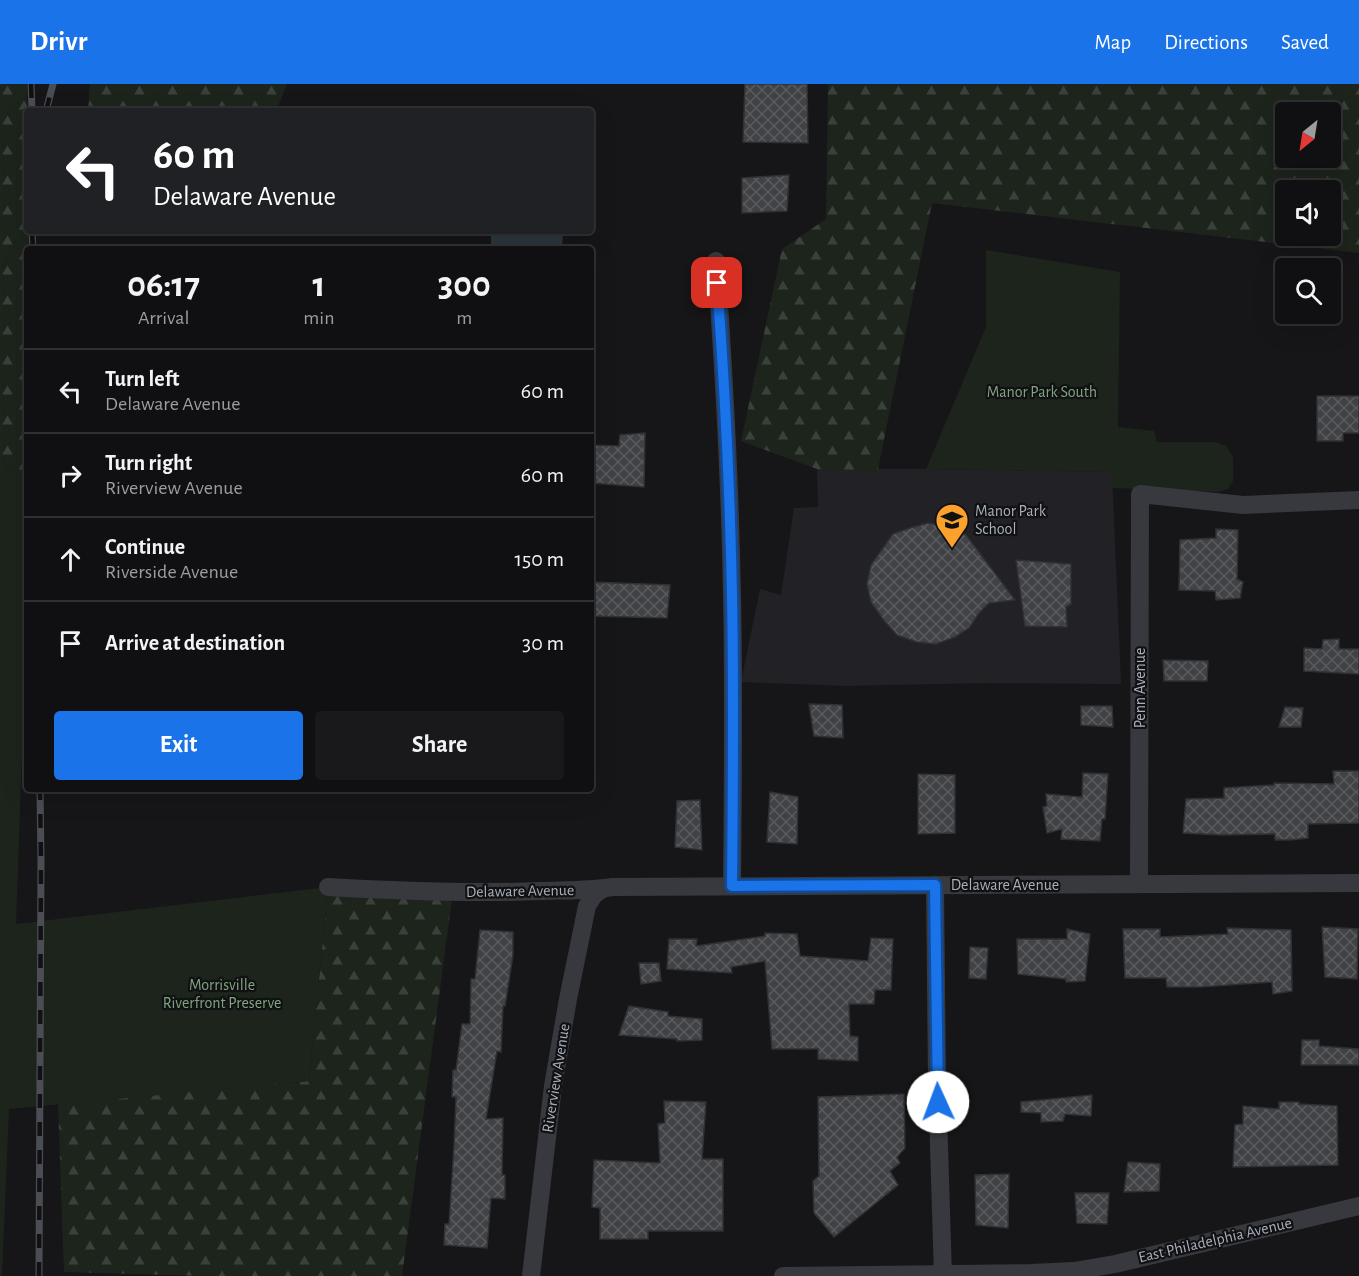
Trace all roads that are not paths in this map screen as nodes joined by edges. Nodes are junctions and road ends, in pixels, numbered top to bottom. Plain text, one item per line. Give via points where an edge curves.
1 (716, 261) dead end
2 (1359, 500) edge
3 (1359, 883) edge
4 (1139, 884) junction
5 (935, 885) junction
6 (732, 886) junction
7 (328, 887) dead end
8 (604, 888) junction
9 (1359, 1206) edge
10 (943, 1275) edge
11 (531, 1276) edge
12 (783, 1276) edge

1 - 6 street via 732,596
2 - 4 street, Penn Avenue via 1243,505 1140,494
3 - 4 street, Delaware Avenue
4 - 5 street, Delaware Avenue
5 - 6 street, Delaware Avenue
5 - 10 street
6 - 8 street, Delaware Avenue
7 - 8 street, Delaware Avenue via 510,892
8 - 11 street, Riverview Avenue via 587,906 575,964 553,1086
9 - 10 street, East Philadelphia Avenue via 1074,1271
10 - 12 street, East Philadelphia Avenue

